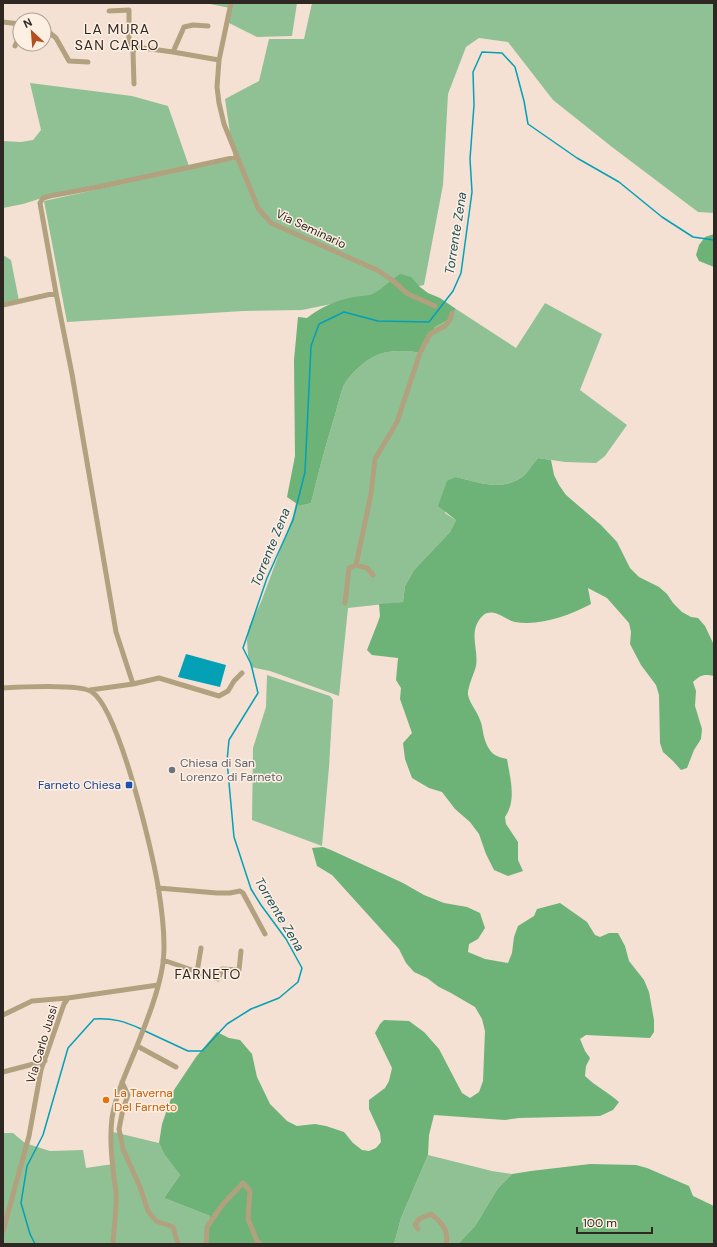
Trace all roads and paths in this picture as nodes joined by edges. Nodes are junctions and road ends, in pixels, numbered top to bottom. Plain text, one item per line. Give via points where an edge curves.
1 (231, 3) edge
2 (109, 11) dead end
3 (208, 26) dead end
4 (52, 35) edge
5 (136, 47) junction
6 (173, 52) junction
7 (219, 60) junction
8 (88, 62) dead end
9 (134, 84) dead end
10 (237, 157) junction
11 (56, 293) junction
12 (3, 305) edge
13 (435, 306) dead end
14 (452, 313) dead end
15 (356, 565) junction
16 (373, 575) dead end
17 (345, 603) dead end
18 (242, 673) dead end
19 (133, 684) junction
20 (3, 688) edge
21 (90, 690) junction
22 (158, 888) junction
23 (265, 934) dead end
24 (201, 948) dead end
25 (241, 951) dead end
26 (163, 960) junction
27 (197, 972) junction
28 (158, 985) junction
29 (68, 998) junction
30 (3, 1015) edge
31 (140, 1047) dead end
32 (44, 1061) junction
33 (176, 1068) dead end
34 (3, 1072) edge
35 (122, 1082) junction
36 (418, 1229) dead end
37 (3, 1231) edge
38 (113, 1244) edge
39 (178, 1244) edge
40 (206, 1244) edge
41 (260, 1244) edge
42 (446, 1244) edge

1 - 7 street, Via Seminario
2 - 5 street via 129,10 129,44
3 - 6 street via 193,25 184,28
4 - 8 street via 69,61
5 - 6 street
5 - 9 street via 133,52
6 - 7 street
7 - 10 street, Via Seminario via 219,103
10 - 11 street via 44,198 40,203
10 - 13 street, Via Seminario via 258,208 271,223 377,270 408,294
11 - 12 street
11 - 19 street via 116,632
14 - 15 street via 445,326 430,334 420,353 397,422 375,459 371,494
15 - 16 street via 367,568
15 - 17 street via 349,568
18 - 19 street via 228,691 219,696 159,678
19 - 21 street
20 - 21 street via 61,687
21 - 22 street via 98,696 117,734 138,801
22 - 23 street via 217,893 240,891
22 - 26 street via 163,921
24 - 27 street
25 - 27 street via 239,970 222,969 218,979
26 - 27 street
26 - 28 street
28 - 29 street, Via Carlo Jussi
28 - 35 street
29 - 30 street via 32,1001
29 - 32 street, Via Carlo Jussi
31 - 33 street
32 - 34 street
32 - 37 street, Via Carlo Jussi via 29,1136
35 - 38 street via 112,1118 112,1166 116,1190
35 - 39 street via 128,1095 119,1129 123,1149 148,1211 156,1221 173,1227
36 - 42 street via 415,1225 419,1219 431,1214 441,1222 448,1235
40 - 41 street via 207,1227 223,1204 243,1183 250,1191 248,1219

